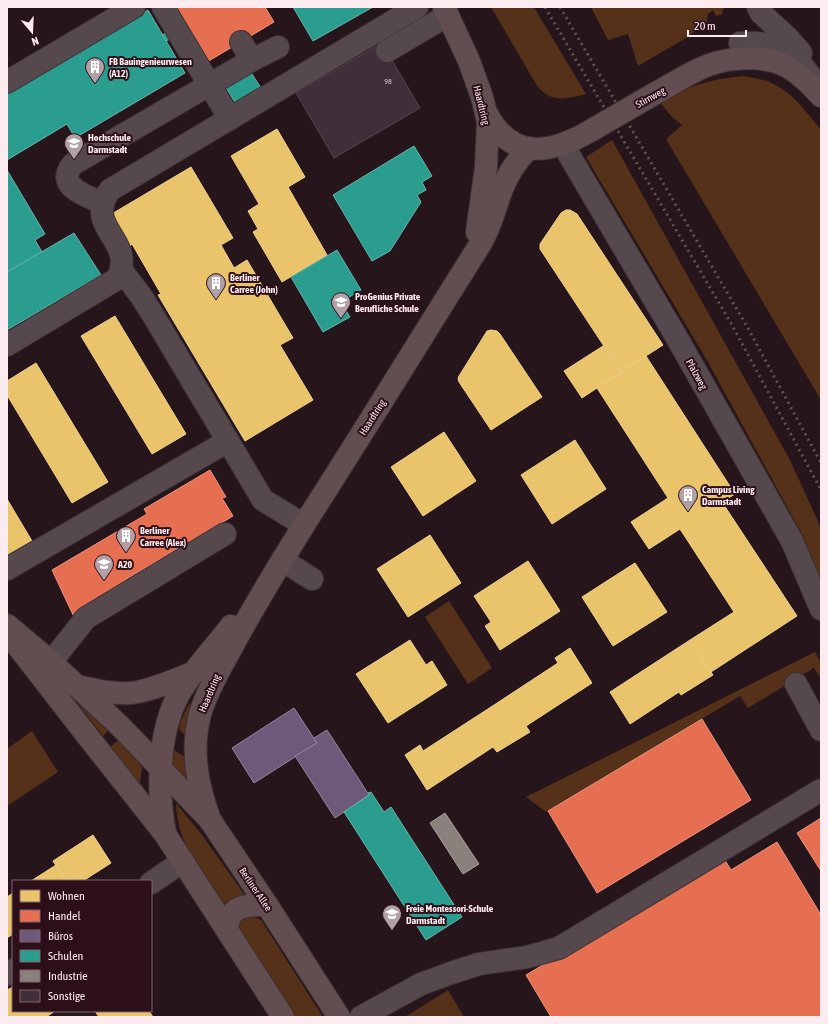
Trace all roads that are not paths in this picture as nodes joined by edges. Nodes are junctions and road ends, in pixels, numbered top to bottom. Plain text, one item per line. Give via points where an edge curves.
1 (134, 7) edge
2 (163, 7) edge
3 (417, 7) edge
4 (759, 10) edge
5 (446, 11) edge
6 (241, 42) dead end
7 (740, 43) junction
8 (278, 47) dead end
9 (387, 51) dead end
10 (252, 60) junction
11 (708, 65) junction
12 (7, 82) edge
13 (821, 84) edge
14 (210, 86) junction
15 (821, 92) edge
16 (821, 96) edge
17 (486, 112) junction
18 (230, 119) junction
19 (564, 144) junction
20 (529, 148) junction
21 (103, 203) junction
22 (472, 257) junction
23 (122, 270) junction
24 (7, 345) edge
25 (228, 441) junction
26 (304, 525) junction
27 (226, 534) dead end
28 (276, 568) junction
29 (7, 569) edge
30 (312, 579) dead end
31 (821, 609) edge
32 (7, 625) edge
33 (7, 632) edge
34 (51, 662) junction
35 (195, 672) junction
36 (796, 684) dead end
37 (77, 686) junction
38 (821, 730) edge
39 (161, 769) junction
40 (821, 790) edge
41 (210, 820) junction
42 (165, 834) junction
43 (183, 862) junction
44 (152, 882) edge
45 (267, 905) junction
46 (227, 928) junction
47 (283, 1017) edge
48 (339, 1017) edge
49 (361, 1017) edge

1 - 12 street
2 - 14 street
3 - 18 street
4 - 7 street via 759,20
4 - 13 street via 802,54
5 - 9 street
5 - 17 main road, Haardtring via 469,61
6 - 10 street
7 - 11 street
7 - 15 street via 767,43 786,51 797,60
8 - 10 street
10 - 14 street
11 - 16 main road, Stirnweg via 734,60 768,60 793,70
11 - 19 main road, Stirnweg, bridge
14 - 18 street
14 - 21 street via 73,164 68,170 67,178 72,187
17 - 20 main road, Stirnweg via 509,141
17 - 22 main road, Haardtring via 486,167
18 - 21 street via 110,190
19 - 20 main road, Stirnweg via 546,149
19 - 31 street, Pfalzweg via 792,541
20 - 22 main road, Haardtring via 510,172 486,233
21 - 23 street via 101,212 120,250
22 - 26 main road, Haardtring
23 - 24 street via 108,285
23 - 25 street via 141,296
25 - 26 street via 263,500
25 - 29 street
26 - 28 main road, Haardtring
27 - 34 street via 86,618
28 - 30 street
28 - 35 main road, Haardtring
28 - 41 main road, Haardtring via 215,678 201,709 195,754 198,780
32 - 34 main road, Berliner Allee
33 - 42 main road
34 - 37 main road, Berliner Allee
35 - 37 main road via 131,693
35 - 39 main road, Haardtring via 179,694 170,715
36 - 38 street
37 - 39 main road, Berliner Allee
39 - 41 main road, Berliner Allee
39 - 42 main road via 160,798
40 - 49 street via 559,948 527,957 479,964 451,973 421,984
41 - 45 main road, Berliner Allee
42 - 43 main road
43 - 44 street
43 - 46 main road
45 - 46 main road via 239,908 230,916
45 - 48 main road, Berliner Allee
46 - 47 main road

